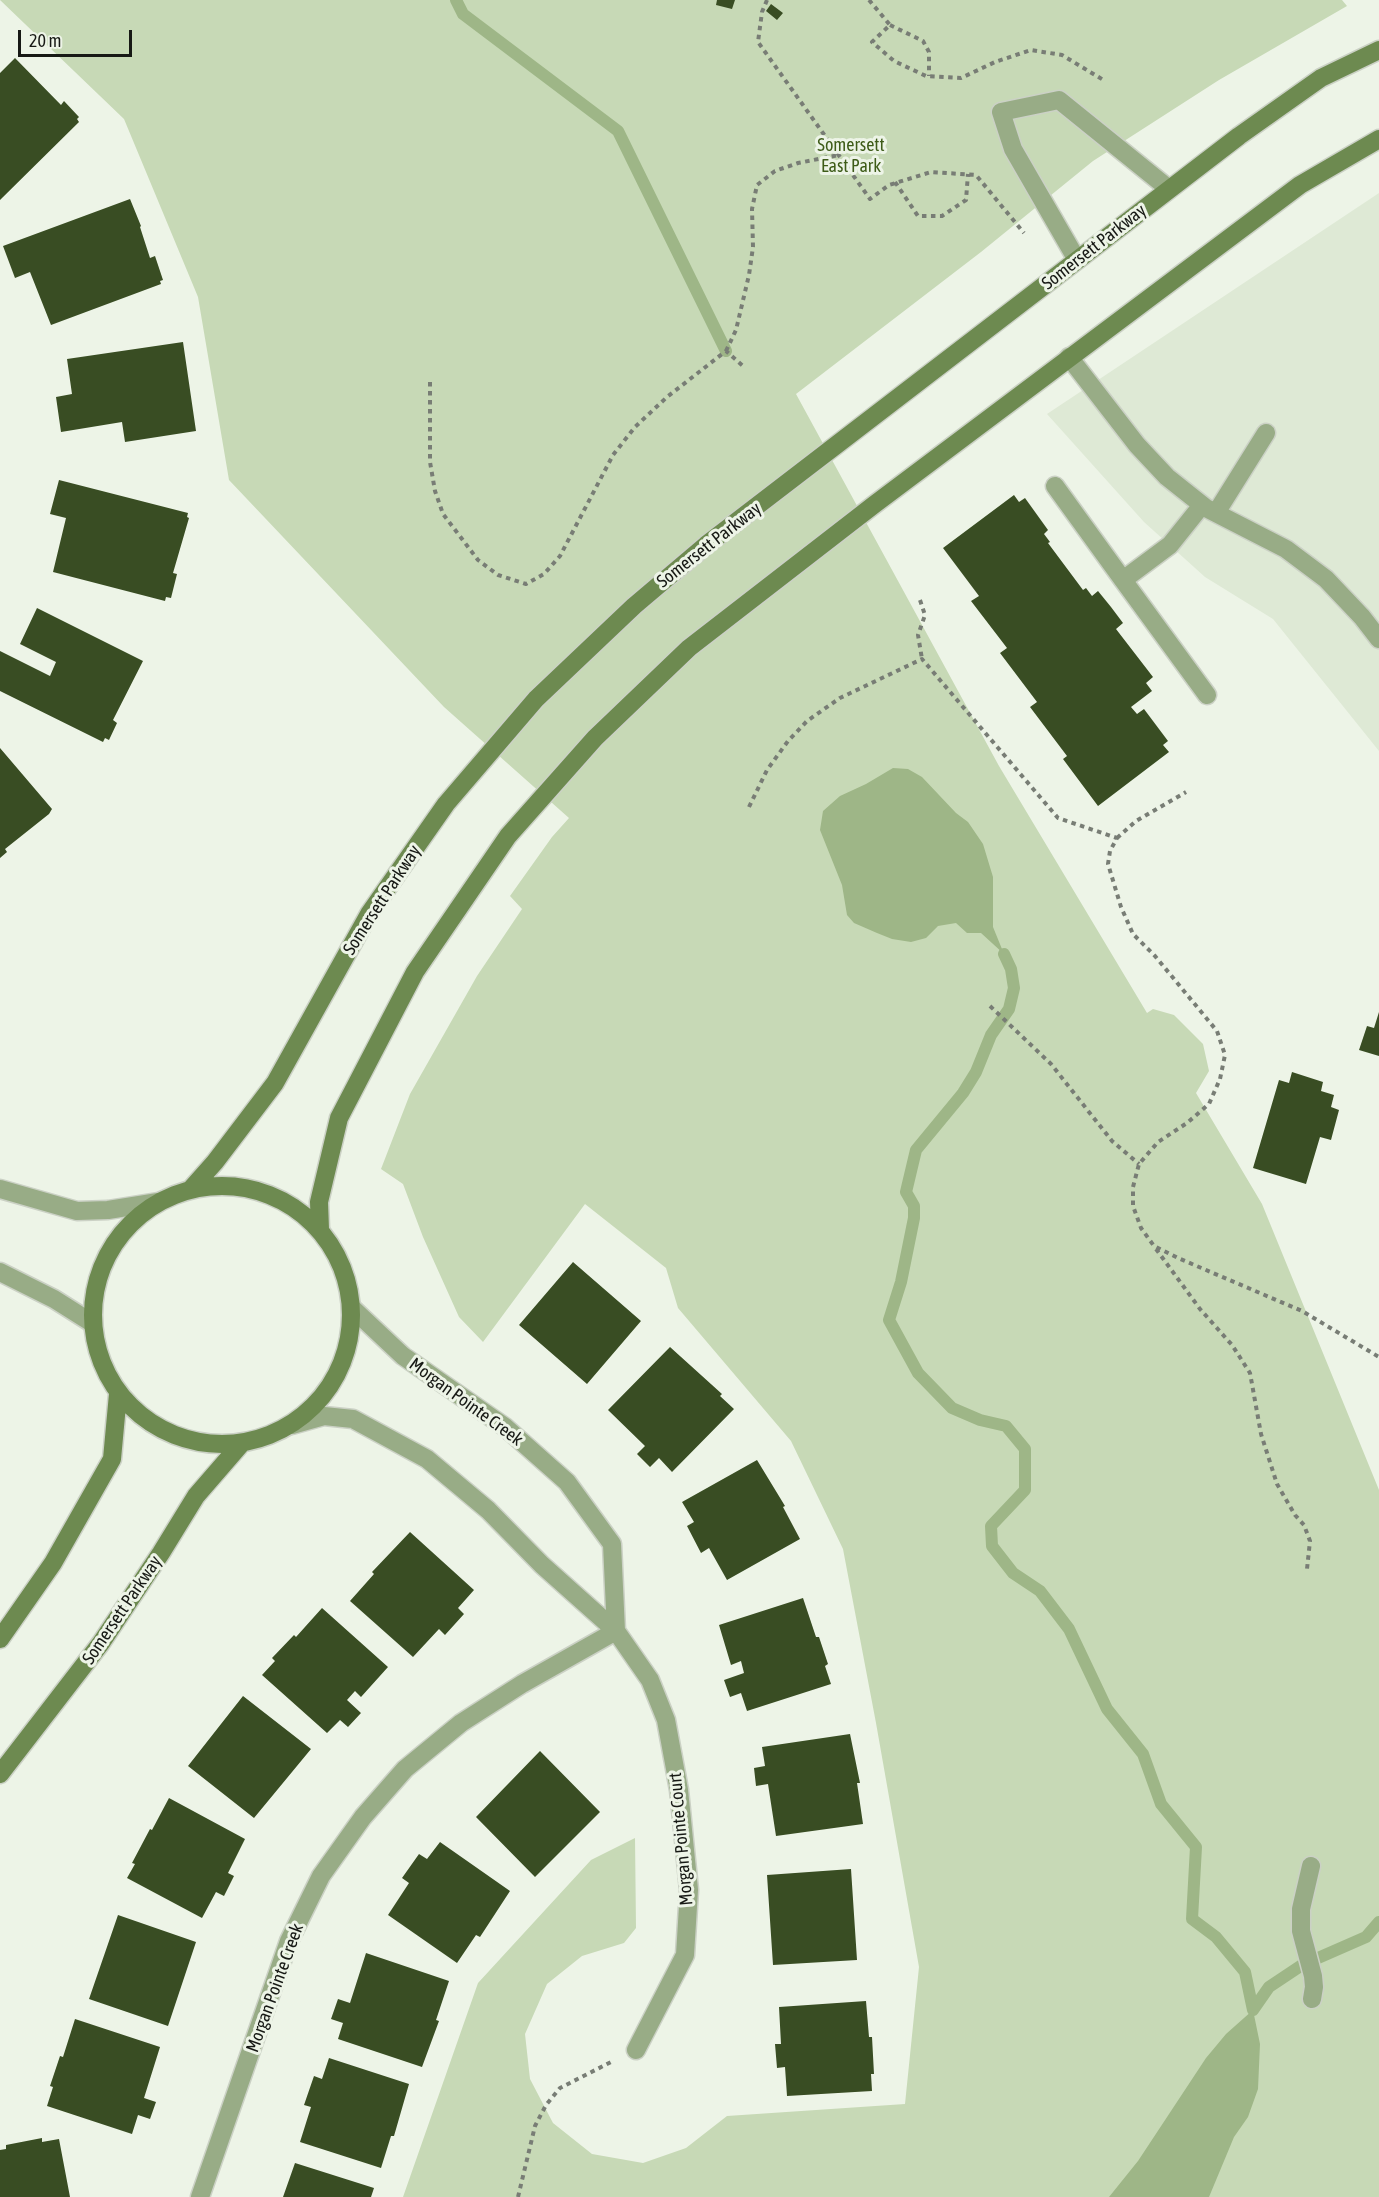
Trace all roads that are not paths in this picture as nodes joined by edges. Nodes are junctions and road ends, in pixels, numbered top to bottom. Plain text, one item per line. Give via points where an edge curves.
1 (1379, 50) edge
2 (1379, 139) edge
3 (1169, 189) junction
4 (1077, 260) junction
5 (1069, 357) junction
6 (1266, 433) dead end
7 (1055, 486) dead end
8 (1209, 509) junction
9 (1123, 580) junction
10 (1379, 639) edge
11 (1207, 695) dead end
12 (191, 1189) junction
13 (0, 1190) edge
14 (158, 1202) junction
15 (320, 1229) junction
16 (0, 1272) edge
17 (352, 1308) junction
18 (92, 1323) junction
19 (118, 1394) junction
20 (292, 1425) junction
21 (241, 1444) junction
22 (616, 1631) junction
23 (0, 1639) edge
24 (0, 1774) edge
25 (1311, 1866) dead end
26 (1312, 1999) dead end
27 (636, 2050) road end
28 (201, 2197) edge

1 - 3 main road, Somersett Parkway via 1321,78
2 - 5 main road via 1300,185
3 - 4 main road, Somersett Parkway
3 - 4 street via 1059,100 1001,112 1013,149
4 - 12 main road, Somersett Parkway via 706,545 634,606 536,699 446,804 369,914 275,1083
5 - 8 street via 1137,445 1167,477
5 - 15 main road via 689,648 595,738 507,836 415,972 339,1118 319,1202
6 - 8 street
7 - 9 street
8 - 9 street
8 - 10 street via 1286,549 1326,579
9 - 11 street
12 - 14 main road
12 - 15 main road via 226,1185 261,1191 293,1206
13 - 14 street via 77,1210 108,1210
14 - 18 main road via 129,1224 108,1254 95,1287
15 - 17 main road via 343,1266
16 - 18 street
17 - 20 main road via 350,1342 338,1375 318,1403
17 - 22 street, Morgan Pointe Creek via 403,1356 505,1427 567,1482 612,1544
18 - 19 main road via 100,1361
19 - 21 main road via 143,1419 173,1436 206,1445
19 - 23 main road via 112,1458 53,1563
20 - 21 main road
20 - 22 street via 324,1416 353,1419 428,1459
21 - 24 main road, Somersett Parkway via 196,1496 101,1643
22 - 27 street, Morgan Pointe Court via 650,1680 666,1720 679,1790 689,1890 685,1955
22 - 28 street, Morgan Pointe Creek via 461,1723 405,1769 363,1817 321,1876 289,1941
25 - 26 street via 1301,1909 1301,1932 1313,1976

